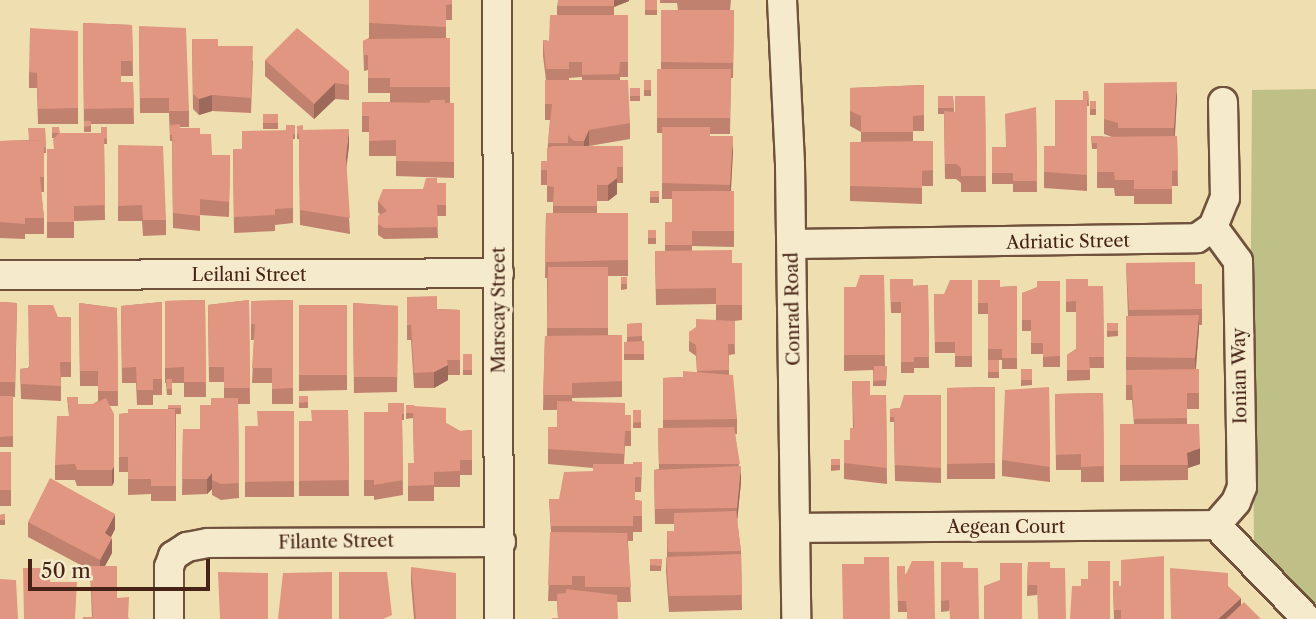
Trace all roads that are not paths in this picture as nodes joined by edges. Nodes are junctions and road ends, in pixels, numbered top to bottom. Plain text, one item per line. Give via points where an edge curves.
1 (497, 0) edge
2 (782, 0) edge
3 (1223, 102) dead end
4 (1213, 227) junction
5 (792, 244) junction
6 (499, 273) junction
7 (0, 275) edge
8 (1216, 526) junction
9 (796, 528) junction
10 (501, 542) junction
11 (169, 619) edge
12 (499, 619) edge
13 (796, 619) edge
14 (1307, 619) edge

1 - 6 street, Marscay Street
2 - 5 street, Conrad Road
3 - 4 street via 1225,198
4 - 5 street, Adriatic Street via 1197,238 1181,241
4 - 8 street, Ionian Way via 1238,261 1242,487
5 - 9 street, Conrad Road
6 - 7 street, Leilani Street
6 - 10 street, Marscay Street
8 - 9 street, Aegean Court
8 - 14 street
9 - 13 street, Conrad Road
10 - 11 street, Filante Street via 208,543 170,553
10 - 12 street, Marscay Street

